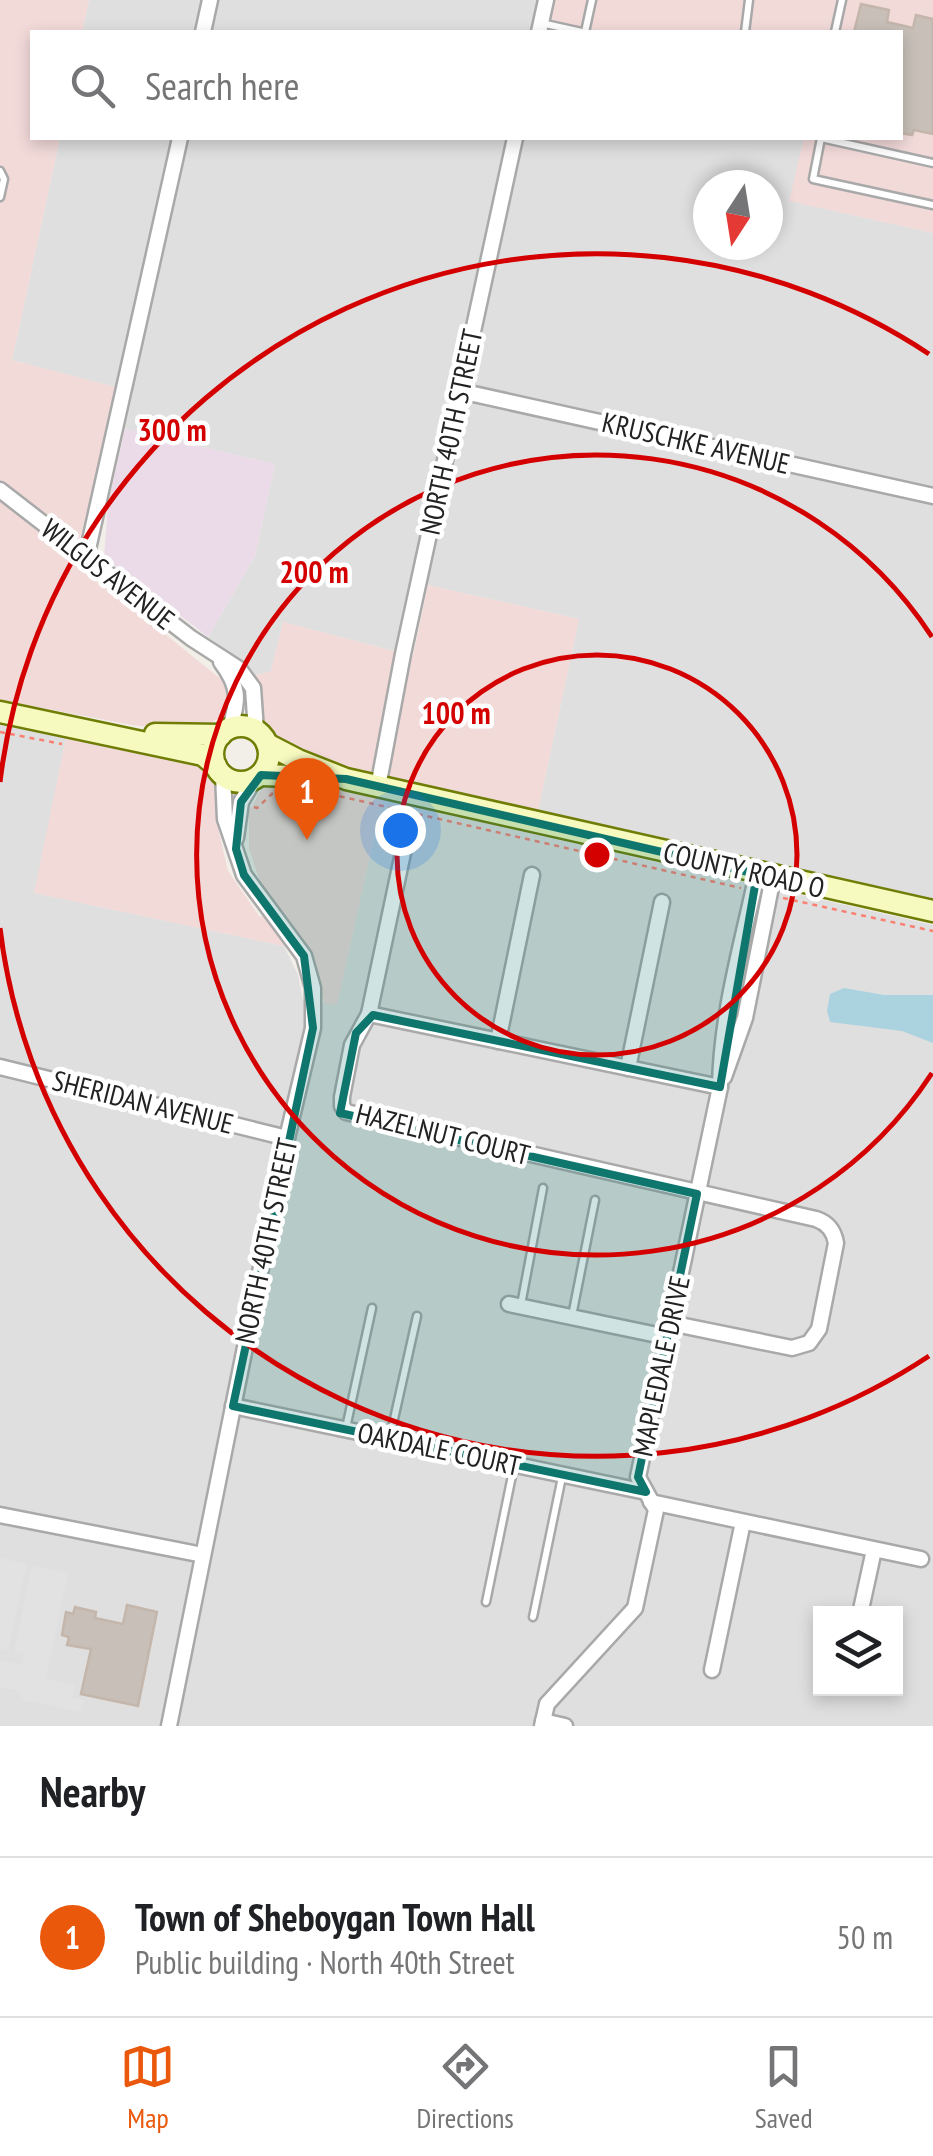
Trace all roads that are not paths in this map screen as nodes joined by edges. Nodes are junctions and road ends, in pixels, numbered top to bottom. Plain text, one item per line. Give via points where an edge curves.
1 (210, 0) edge
2 (546, 0) edge
3 (592, 0) edge
4 (749, 0) edge
5 (842, 0) edge
6 (540, 28) edge
7 (203, 30) edge
8 (584, 30) edge
9 (745, 30) edge
10 (835, 30) edge
11 (180, 140) edge
12 (515, 140) edge
13 (821, 140) edge
14 (830, 140) edge
15 (933, 163) edge
16 (0, 171) edge
17 (0, 197) edge
18 (933, 205) edge
19 (460, 390) junction
20 (0, 490) edge
21 (933, 496) edge
22 (86, 558) junction
23 (218, 657) junction
24 (0, 712) edge
25 (225, 732) junction
26 (113, 733) junction
27 (262, 738) junction
28 (219, 770) junction
29 (257, 777) junction
30 (346, 778) junction
31 (378, 786) junction
32 (404, 848) dead end
33 (236, 849) junction
34 (532, 875) dead end
35 (763, 884) junction
36 (662, 902) dead end
37 (933, 912) edge
38 (369, 1014) junction
39 (498, 1041) junction
40 (0, 1067) edge
41 (628, 1068) junction
42 (720, 1087) junction
43 (287, 1138) junction
44 (543, 1188) dead end
45 (697, 1194) junction
46 (594, 1200) dead end
47 (515, 1305) joint
48 (372, 1308) dead end
49 (417, 1316) dead end
50 (572, 1317) junction
51 (669, 1330) junction
52 (233, 1406) junction
53 (346, 1429) junction
54 (390, 1438) junction
55 (515, 1465) junction
56 (563, 1475) junction
57 (649, 1497) junction
58 (0, 1515) edge
59 (744, 1522) junction
60 (874, 1550) junction
61 (203, 1555) junction
62 (921, 1559) dead end
63 (486, 1602) dead end
64 (862, 1606) edge
65 (533, 1618) dead end
66 (712, 1670) dead end
67 (543, 1724) edge
68 (169, 1726) edge
69 (565, 1726) edge

1 - 7 street
2 - 6 street
3 - 8 lane
4 - 9 lane
5 - 10 lane
11 - 22 street
12 - 19 street, NORTH 40TH STREET
13 - 18 lane via 812,178
14 - 15 lane
16 - 17 lane
19 - 21 street, KRUSCHKE AVENUE
19 - 31 street, NORTH 40TH STREET
20 - 22 street, WILGUS AVENUE
22 - 23 street, WILGUS AVENUE
23 - 25 street, WILGUS AVENUE via 238,693
23 - 27 street, WILGUS AVENUE via 251,683
24 - 26 street
25 - 26 street
25 - 27 street via 238,727
25 - 28 street via 214,750
26 - 28 street via 204,754
27 - 29 street via 269,760
27 - 30 street, COUNTY ROAD O
28 - 29 street via 237,782
28 - 33 street, NORTH 40TH STREET
29 - 30 street
29 - 33 street via 242,802
30 - 31 street, COUNTY ROAD O
31 - 35 street, COUNTY ROAD O
32 - 38 street, HAZELNUT COURT
33 - 43 street, NORTH 40TH STREET via 244,875 304,956 313,988 312,1028
34 - 39 street
35 - 37 street, COUNTY ROAD O
35 - 42 street, MAPLEDALE DRIVE via 722,1035
36 - 41 street
38 - 39 street
38 - 45 street, HAZELNUT COURT via 352,1045 342,1098 352,1115
39 - 41 street
40 - 43 street, SHERIDAN AVENUE
41 - 42 street
42 - 45 street, MAPLEDALE DRIVE
43 - 52 street, NORTH 40TH STREET
44 - 47 lane
45 - 51 street, MAPLEDALE DRIVE
45 - 51 street, HAZELNUT COURT via 816,1220 830,1227 836,1243 809,1344 792,1348
46 - 50 lane
47 - 50 street
48 - 53 lane
49 - 54 lane
50 - 51 street
51 - 57 street, MAPLEDALE DRIVE via 638,1477
52 - 53 street, OAKDALE COURT
52 - 61 street, NORTH 40TH STREET
53 - 54 street, OAKDALE COURT
54 - 55 street, OAKDALE COURT
55 - 56 street, OAKDALE COURT
55 - 63 lane
56 - 57 street, OAKDALE COURT
56 - 65 lane
57 - 59 street, OAKDALE COURT
57 - 67 street, MAPLEDALE DRIVE via 656,1510 635,1608 547,1704
58 - 61 street
59 - 60 street, OAKDALE COURT
59 - 66 street
60 - 62 street, OAKDALE COURT
60 - 64 street
61 - 68 street, NORTH 40TH STREET
67 - 69 street

